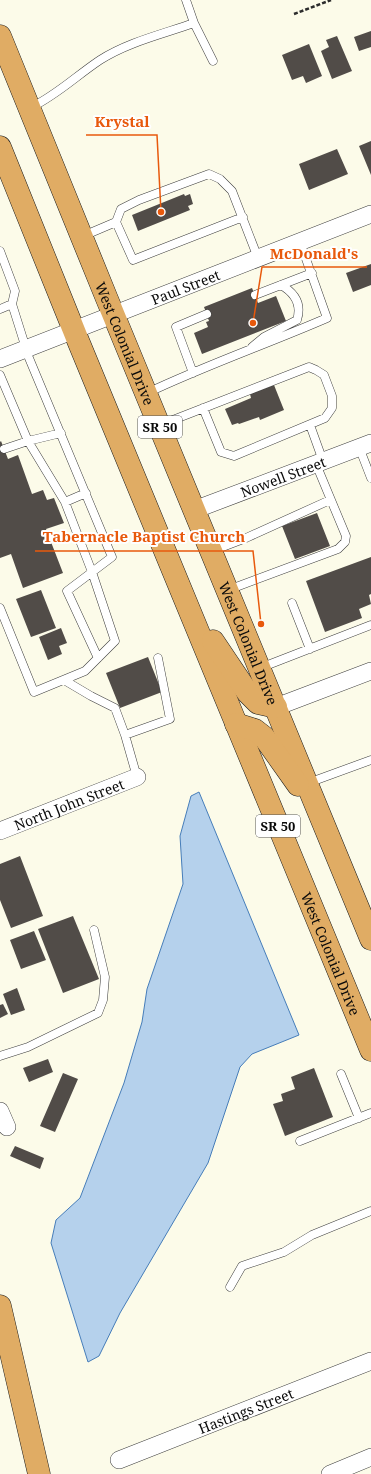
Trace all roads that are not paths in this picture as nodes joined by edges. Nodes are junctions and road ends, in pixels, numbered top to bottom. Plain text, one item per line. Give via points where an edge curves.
1 (186, 0) edge
2 (194, 23) junction
3 (0, 36) edge
4 (213, 61) dead end
5 (30, 109) junction
6 (2, 158) edge
7 (371, 214) edge
8 (243, 217) junction
9 (116, 222) junction
10 (81, 237) junction
11 (300, 242) junction
12 (0, 251) edge
13 (258, 258) junction
14 (312, 273) junction
15 (281, 285) junction
16 (255, 295) dead end
17 (12, 304) junction
18 (0, 309) edge
19 (207, 314) dead end
20 (114, 315) junction
21 (74, 330) junction
22 (26, 348) junction
23 (245, 353) junction
24 (0, 359) edge
25 (193, 372) junction
26 (0, 375) edge
27 (146, 393) junction
28 (203, 408) junction
29 (159, 425) junction
30 (310, 425) junction
31 (61, 433) junction
32 (28, 441) junction
33 (365, 445) edge
34 (4, 449) dead end
35 (320, 462) junction
36 (371, 478) edge
37 (86, 493) junction
38 (330, 500) junction
39 (65, 502) junction
40 (194, 510) junction
41 (211, 551) junction
42 (92, 572) junction
43 (227, 590) junction
44 (186, 602) junction
45 (292, 603) dead end
46 (0, 608) edge
47 (371, 625) edge
48 (310, 649) junction
49 (98, 658) junction
50 (158, 658) dead end
51 (260, 668) junction
52 (371, 671) edge
53 (64, 680) junction
54 (276, 707) junction
55 (236, 724) junction
56 (125, 735) junction
57 (371, 760) edge
58 (137, 777) joint
59 (307, 784) junction
60 (321, 818) junction
61 (0, 831) edge
62 (94, 930) dead end
63 (371, 938) edge
64 (371, 1050) edge
65 (0, 1056) edge
66 (341, 1074) dead end
67 (0, 1111) edge
68 (371, 1112) edge
69 (359, 1118) junction
70 (7, 1127) dead end
71 (300, 1141) dead end
72 (371, 1212) edge
73 (230, 1287) dead end
74 (0, 1306) edge
75 (371, 1361) edge
76 (371, 1458) edge
77 (119, 1460) dead end
78 (39, 1474) edge
79 (330, 1474) edge

1 - 2 lane
2 - 4 lane
2 - 5 lane via 122,48 101,59 47,100
3 - 5 highway, West Colonial Drive / SR 50
5 - 10 highway, West Colonial Drive / SR 50
6 - 21 highway, West Colonial Drive / SR 50
7 - 11 street, Paul Street
8 - 9 lane via 133,260
8 - 9 lane via 232,191 220,179 209,174 121,209
8 - 13 lane
9 - 10 lane
10 - 20 highway, West Colonial Drive / SR 50
11 - 13 street, Paul Street
11 - 14 lane
12 - 17 lane via 15,291
13 - 20 street, Paul Street
14 - 15 lane
14 - 23 lane via 327,318
15 - 16 lane
15 - 23 lane via 291,291 296,299 299,312 296,320 264,337
17 - 18 lane
17 - 22 lane
19 - 25 lane via 176,327
20 - 21 street, Paul Street
20 - 27 highway, West Colonial Drive / SR 50
21 - 22 street, Paul Street
21 - 44 highway, West Colonial Drive / SR 50
22 - 24 street, Paul Street
22 - 31 lane
23 - 25 lane
25 - 27 lane
26 - 32 lane
27 - 29 highway, West Colonial Drive / SR 50
28 - 29 lane
28 - 30 lane via 221,452 234,456
28 - 30 lane via 309,367 324,375 332,396 332,408 326,418
29 - 40 highway, West Colonial Drive / SR 50
30 - 35 lane
31 - 32 lane
31 - 37 lane
32 - 34 lane
32 - 39 lane
33 - 35 street, Nowell Street
33 - 36 lane
35 - 38 lane
35 - 40 street, Nowell Street
37 - 39 lane
37 - 42 lane via 112,557
38 - 41 lane
38 - 43 lane via 346,536 345,542 338,549
39 - 42 lane
40 - 41 highway, West Colonial Drive / SR 50
41 - 43 highway, West Colonial Drive / SR 50
42 - 49 lane via 115,641
42 - 49 lane via 67,591
43 - 51 highway, West Colonial Drive / SR 50
44 - 54 highway via 248,693 258,703
44 - 55 highway, West Colonial Drive / SR 50
45 - 48 lane
46 - 53 lane via 34,692
47 - 48 lane
48 - 51 lane
49 - 53 lane via 85,671
50 - 56 lane via 170,719
51 - 54 highway, West Colonial Drive / SR 50
52 - 54 street
53 - 56 lane via 115,708
54 - 59 highway, West Colonial Drive / SR 50
55 - 60 highway via 255,730 264,737
55 - 64 highway, West Colonial Drive / SR 50
56 - 58 lane
57 - 59 lane
58 - 61 street, North John Street
59 - 60 highway, West Colonial Drive / SR 50
60 - 63 highway, West Colonial Drive / SR 50
62 - 65 lane via 105,977 103,1000 98,1013 28,1047
66 - 69 lane
67 - 70 street
68 - 69 lane
69 - 71 lane
72 - 73 lane via 312,1235 284,1252 242,1266
74 - 78 highway
75 - 77 street, Hastings Street
76 - 79 street

